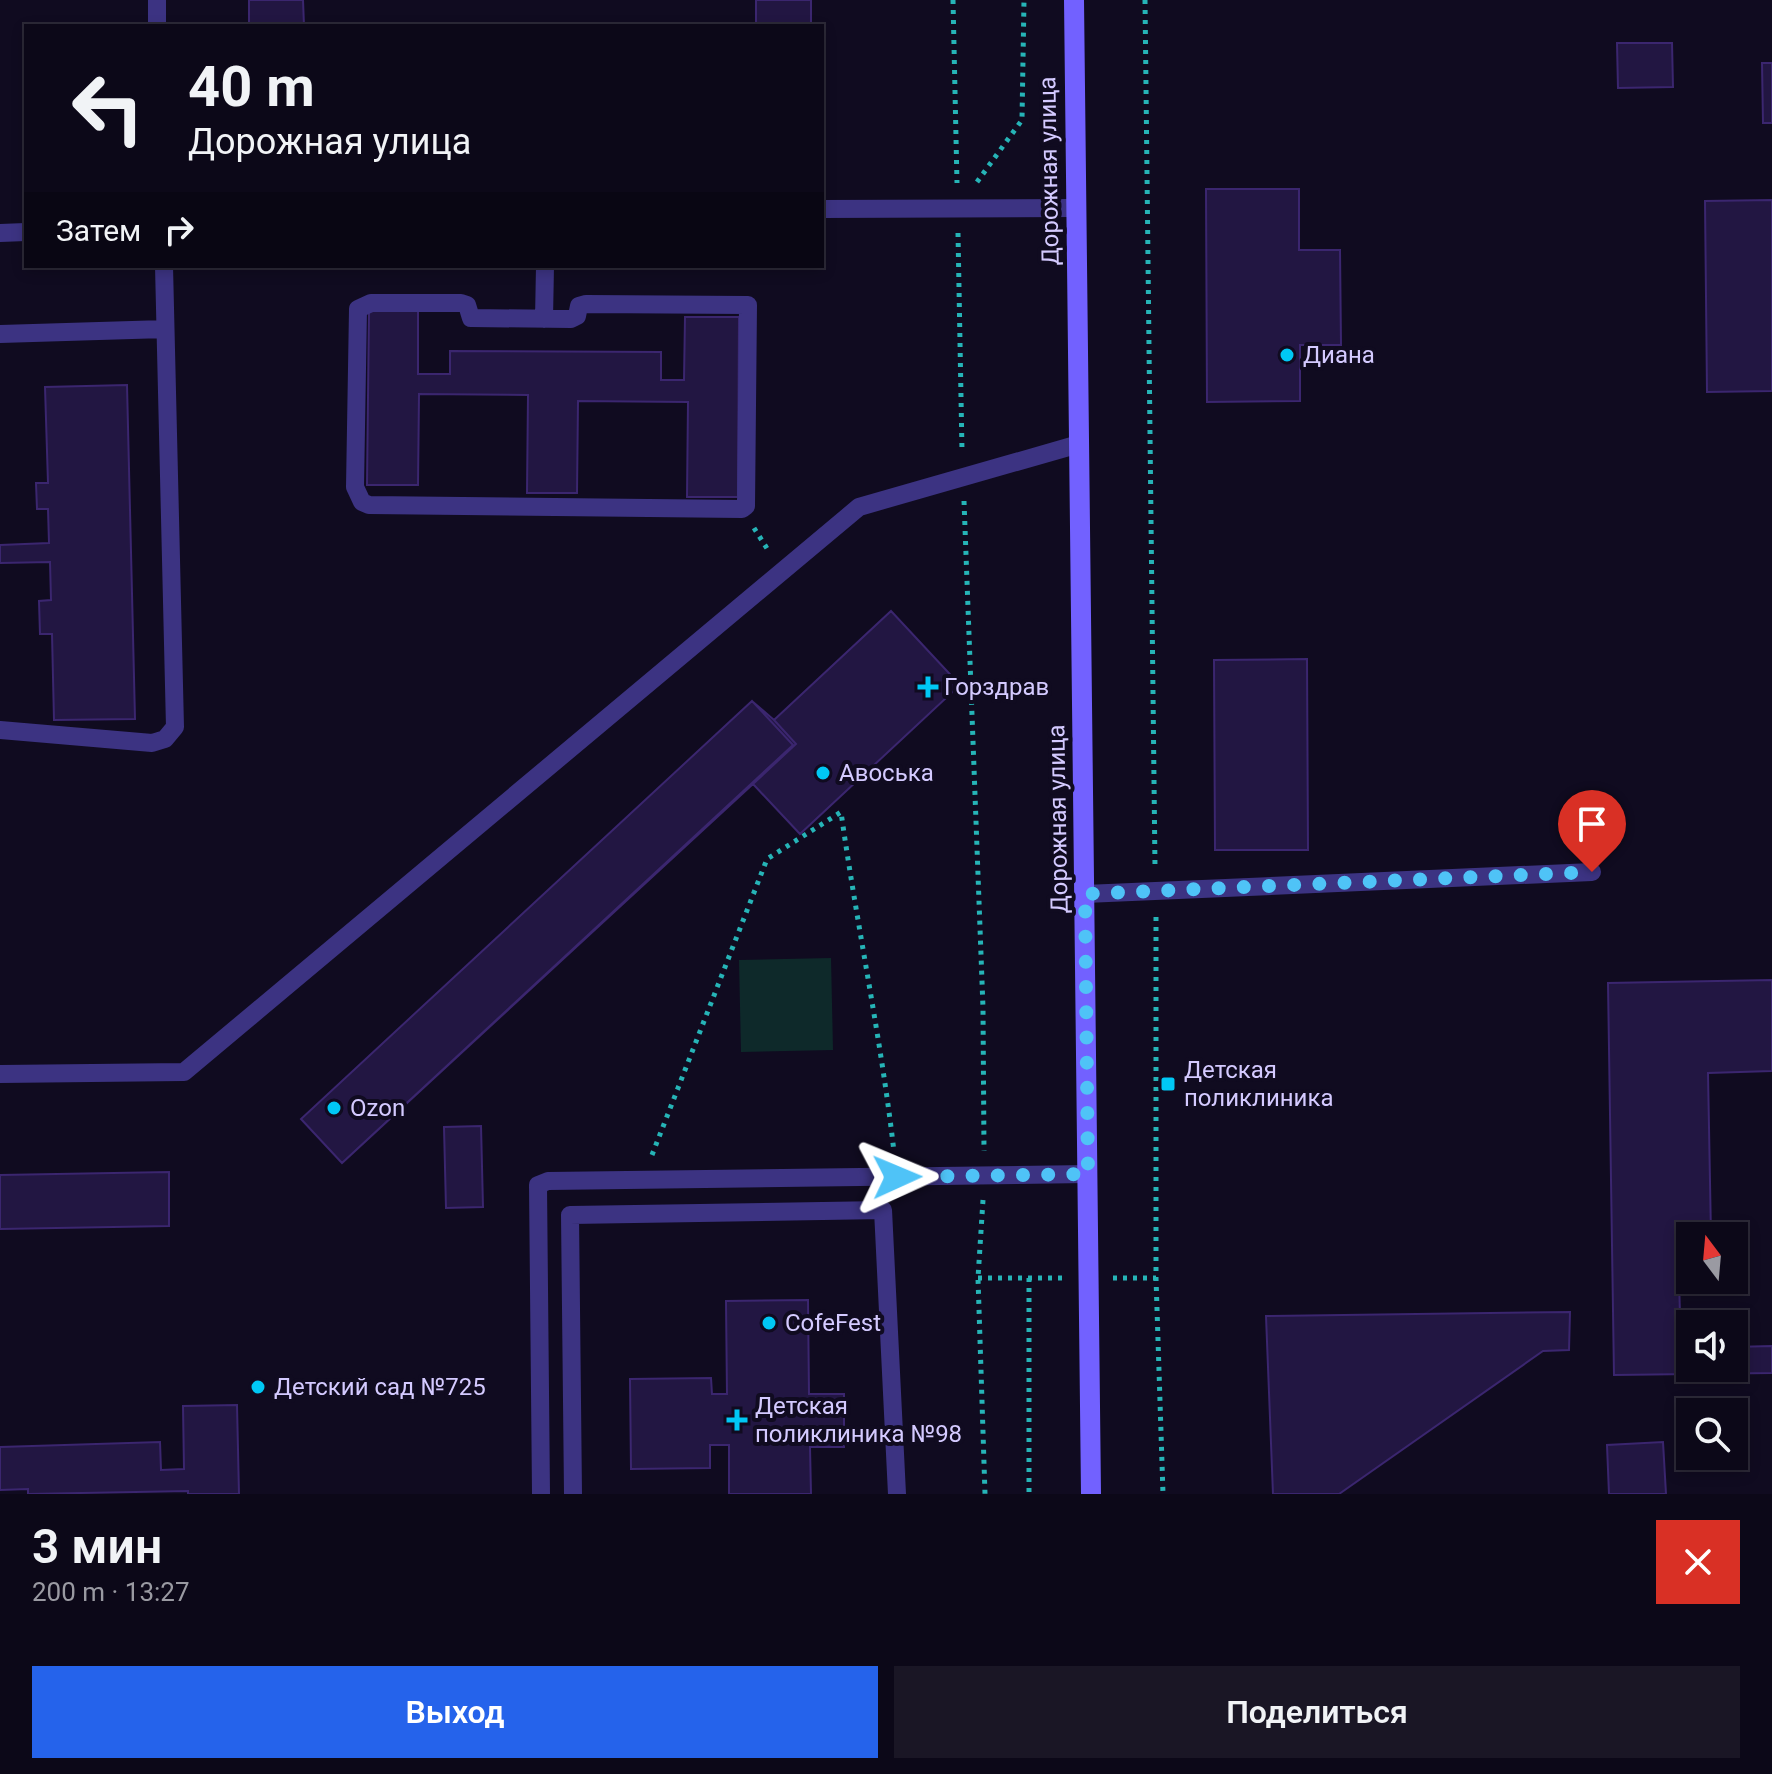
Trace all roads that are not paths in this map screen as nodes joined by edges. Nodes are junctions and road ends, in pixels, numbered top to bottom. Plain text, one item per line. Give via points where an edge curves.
1 (157, 0) edge
2 (1074, 0) edge
3 (157, 24) edge
4 (1075, 208) junction
5 (824, 209) edge
6 (24, 232) edge
7 (0, 233) edge
8 (164, 268) edge
9 (545, 268) edge
10 (544, 319) junction
11 (165, 329) junction
12 (0, 334) edge
13 (1079, 444) junction
14 (0, 730) edge
15 (1592, 872) dead end
16 (1085, 894) junction
17 (0, 1074) edge
18 (1088, 1174) junction
19 (889, 1177) junction
20 (883, 1210) junction
21 (541, 1494) edge
22 (573, 1494) edge
23 (897, 1494) edge
24 (1091, 1494) edge

1 - 3 lane
2 - 4 main road, Дорожная улица
4 - 5 lane
4 - 13 main road, Дорожная улица
6 - 7 lane
8 - 11 lane
9 - 10 lane
10 - 10 lane via 471,318 461,303 371,303 358,309 355,487 362,502 746,506 748,305 586,304 579,306 575,319
11 - 12 lane
11 - 14 lane via 175,727 165,739 152,743
13 - 16 main road, Дорожная улица
13 - 17 lane via 859,507 184,1072
15 - 16 lane
16 - 18 main road, Дорожная улица
18 - 19 lane
18 - 24 main road, Дорожная улица
19 - 20 lane
19 - 21 lane via 538,1185
20 - 22 lane via 570,1215
20 - 23 lane

